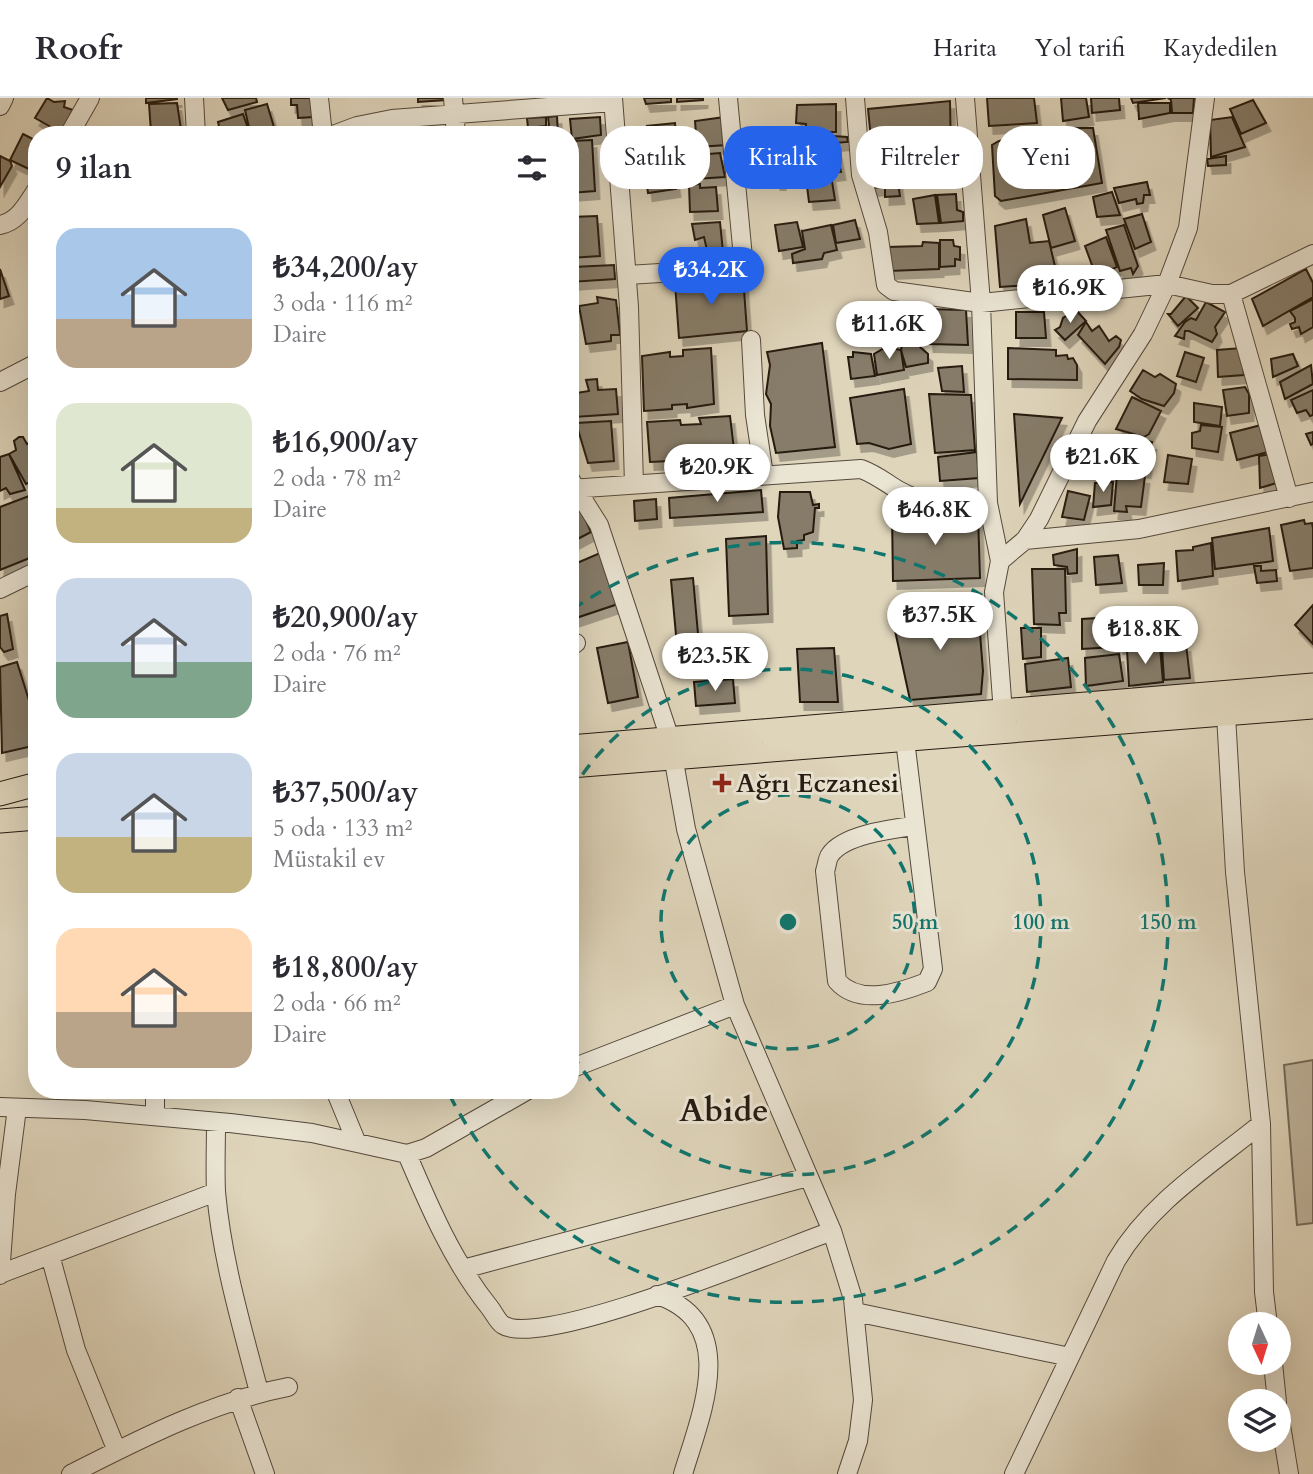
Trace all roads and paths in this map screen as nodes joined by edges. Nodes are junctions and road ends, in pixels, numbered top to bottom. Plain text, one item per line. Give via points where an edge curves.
1 (4, 98) edge
2 (90, 98) edge
3 (194, 98) edge
4 (318, 98) edge
5 (728, 98) edge
6 (855, 98) edge
7 (965, 98) edge
8 (1205, 98) edge
9 (613, 100) edge
10 (453, 105) edge
11 (0, 106) edge
12 (74, 126) edge
13 (196, 126) edge
14 (322, 126) edge
15 (362, 126) edge
16 (455, 126) edge
17 (28, 202) edge
18 (0, 225) edge
19 (1313, 254) edge
20 (627, 275) junction
21 (1167, 284) junction
22 (1231, 294) junction
23 (981, 303) junction
24 (751, 340) dead end
25 (28, 368) edge
26 (0, 382) edge
27 (764, 475) junction
28 (635, 485) junction
29 (579, 486) edge
30 (1313, 492) edge
31 (579, 495) edge
32 (1289, 498) junction
33 (988, 503) junction
34 (1025, 540) junction
35 (1000, 561) junction
36 (28, 575) edge
37 (0, 589) edge
38 (1313, 685) edge
39 (1313, 707) edge
40 (1003, 713) junction
41 (1226, 715) junction
42 (905, 740) junction
43 (579, 747) edge
44 (672, 748) junction
45 (579, 764) edge
46 (28, 786) edge
47 (0, 794) edge
48 (28, 819) edge
49 (0, 821) edge
50 (913, 826) junction
51 (736, 1005) junction
52 (579, 1066) edge
53 (155, 1099) edge
54 (339, 1099) edge
55 (512, 1099) edge
56 (9, 1108) edge
57 (155, 1116) junction
58 (216, 1122) junction
59 (1261, 1124) junction
60 (356, 1141) junction
61 (407, 1154) junction
62 (808, 1177) junction
63 (216, 1192) junction
64 (832, 1231) junction
65 (50, 1255) junction
66 (463, 1269) junction
67 (0, 1274) edge
68 (657, 1295) junction
69 (855, 1312) junction
70 (1266, 1312) edge
71 (1070, 1356) junction
72 (288, 1387) dead end
73 (259, 1392) junction
74 (238, 1398) junction
75 (117, 1451) junction
76 (1285, 1452) edge
77 (71, 1474) edge
78 (265, 1474) edge
79 (682, 1474) edge
80 (847, 1474) edge
81 (1014, 1474) edge
82 (1289, 1474) edge

1 - 11 street
2 - 12 street
3 - 13 street
4 - 14 street
5 - 20 street via 744,268
6 - 23 street via 861,175 878,232 886,285 913,296
7 - 23 street
8 - 21 street via 1188,228
9 - 10 street
9 - 20 street
10 - 15 street
10 - 16 street
17 - 18 street via 9,223
19 - 22 street
20 - 28 street
21 - 22 street
21 - 23 street
21 - 34 street via 1143,334 1087,421
22 - 32 street
23 - 33 street
24 - 27 street
25 - 26 street
27 - 28 street
27 - 33 street via 861,469 933,504
28 - 29 street
30 - 32 street
31 - 44 street via 599,525
32 - 34 street via 1139,529
33 - 35 street
34 - 35 street
35 - 40 street via 995,592
36 - 37 street
38 - 40 main road
39 - 41 main road
40 - 44 main road
41 - 42 main road
41 - 59 street via 1235,872
42 - 44 main road
42 - 50 street
43 - 44 main road
44 - 45 main road
44 - 51 street via 686,830
46 - 47 main road
48 - 49 main road
50 - 50 street via 933,969 927,982 908,990 864,996 847,993 837,981 825,871 830,855 845,842
51 - 52 street
51 - 62 street
53 - 57 street
54 - 60 street
55 - 61 street
56 - 57 street
56 - 67 street
57 - 58 street
58 - 60 street
58 - 63 street
59 - 70 street
59 - 71 street via 1132,1233
60 - 61 street
61 - 66 street via 437,1224
62 - 64 street
62 - 66 street
63 - 65 street
63 - 73 street via 232,1291
64 - 68 street
64 - 69 street
65 - 67 street
65 - 75 street via 76,1350
66 - 68 street via 503,1325 524,1331 556,1327
68 - 79 street via 687,1309 709,1357 704,1404
69 - 71 street
69 - 80 street via 863,1400 858,1441
71 - 81 street
72 - 73 street
73 - 74 street
74 - 75 street
74 - 78 street
75 - 77 street
76 - 82 street

